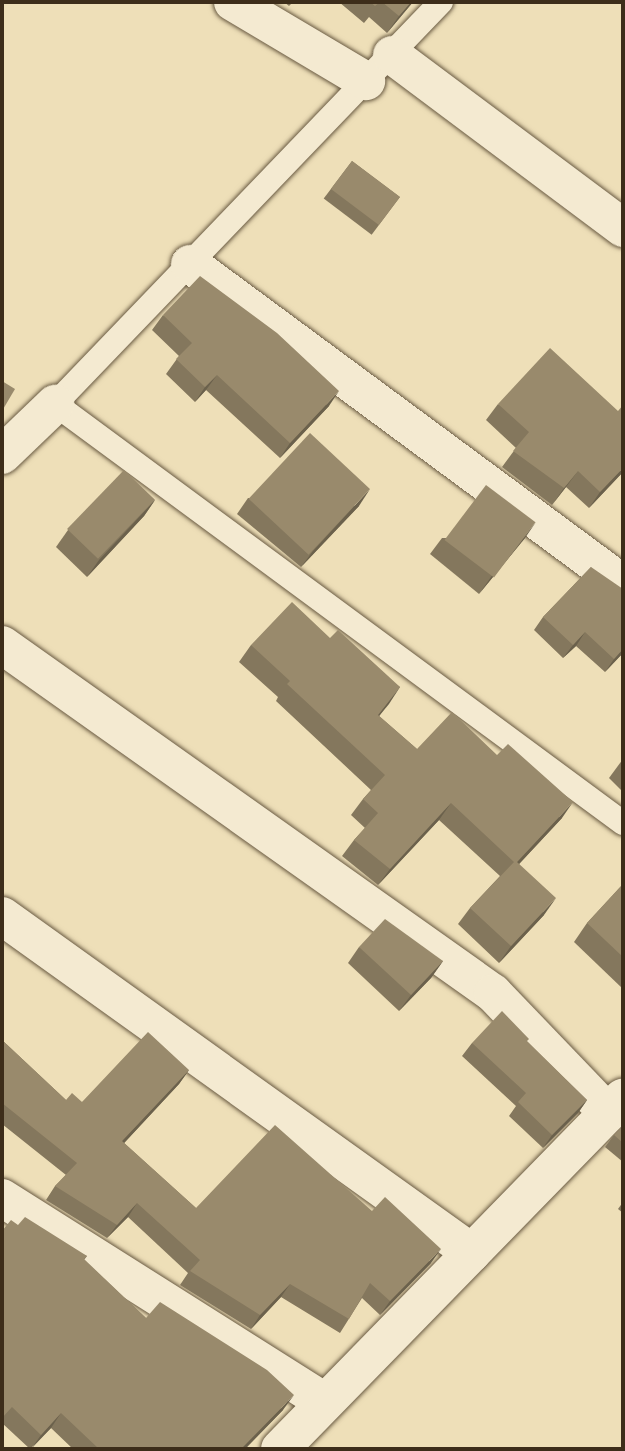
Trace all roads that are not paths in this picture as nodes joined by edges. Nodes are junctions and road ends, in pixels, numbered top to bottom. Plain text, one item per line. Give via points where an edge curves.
1 (233, 2) edge
2 (441, 2) edge
3 (379, 68) junction
4 (623, 228) edge
5 (190, 264) junction
6 (55, 404) junction
7 (2, 454) edge
8 (623, 584) edge
9 (2, 645) edge
10 (623, 823) edge
11 (2, 916) edge
12 (616, 1105) edge
13 (2, 1198) edge
14 (471, 1252) junction
15 (326, 1402) junction
16 (279, 1449) edge

1 - 3 street
2 - 3 lane
3 - 4 street
3 - 5 lane
5 - 6 lane
5 - 8 street
6 - 7 street
6 - 10 lane
9 - 12 street via 493,993
11 - 14 street
12 - 14 street
13 - 15 street
14 - 15 street
15 - 16 street

